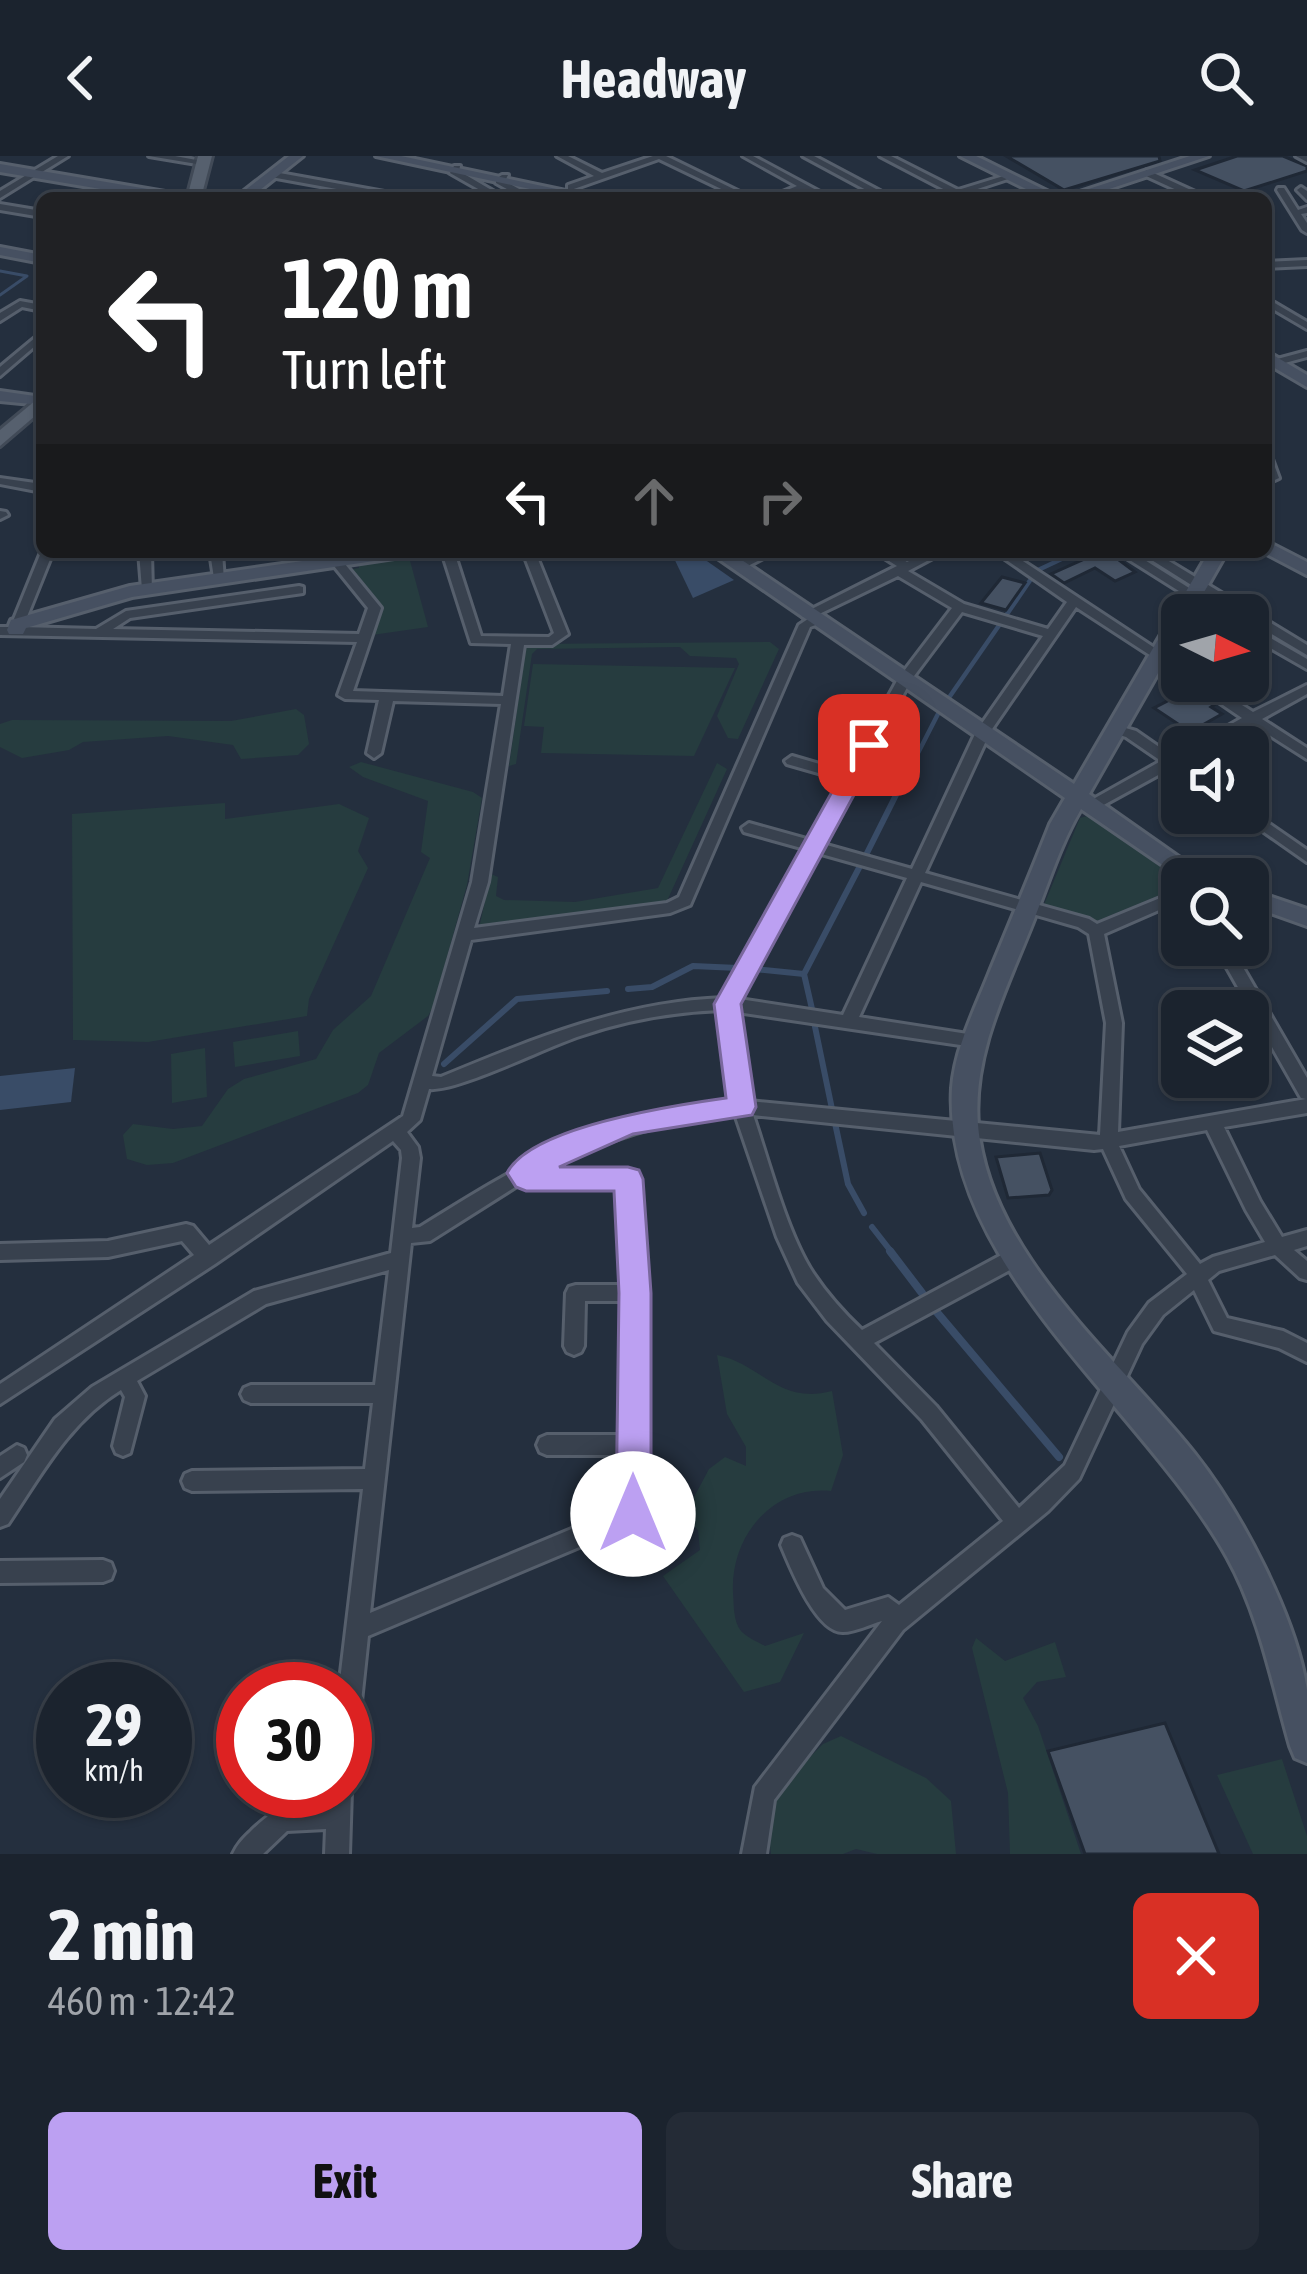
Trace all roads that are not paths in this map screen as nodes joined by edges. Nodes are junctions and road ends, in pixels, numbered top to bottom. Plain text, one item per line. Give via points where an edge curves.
1 (64, 156) edge
2 (153, 156) edge
3 (298, 156) edge
4 (382, 156) edge
5 (412, 156) edge
6 (561, 156) edge
7 (660, 156) edge
8 (747, 156) edge
9 (807, 156) edge
10 (884, 156) edge
11 (966, 156) edge
12 (1204, 156) edge
13 (209, 158) edge
14 (459, 164) edge
15 (0, 168) edge
16 (1147, 173) junction
17 (34, 174) junction
18 (274, 175) junction
19 (601, 176) junction
20 (505, 177) junction
21 (1010, 177) junction
22 (330, 184) junction
23 (806, 186) junction
24 (571, 187) junction
25 (1281, 190) dead end
26 (141, 192) edge
27 (196, 192) edge
28 (208, 192) edge
29 (250, 192) edge
30 (320, 192) edge
31 (371, 192) edge
32 (490, 192) edge
33 (519, 192) edge
34 (576, 192) edge
35 (585, 192) edge
36 (735, 192) edge
37 (790, 192) edge
38 (816, 192) edge
39 (876, 192) edge
40 (955, 192) edge
41 (960, 192) edge
42 (1041, 192) edge
43 (1087, 192) edge
44 (1187, 192) edge
45 (0, 195) edge
46 (0, 207) edge
47 (1302, 212) edge
48 (36, 213) edge
49 (1307, 230) edge
50 (0, 251) edge
51 (36, 258) edge
52 (1307, 263) edge
53 (1272, 265) edge
54 (1272, 306) edge
55 (36, 307) edge
56 (0, 318) edge
57 (1307, 326) edge
58 (36, 340) edge
59 (0, 349) edge
60 (22, 353) junction
61 (1307, 354) edge
62 (1272, 360) edge
63 (1272, 363) edge
64 (0, 373) edge
65 (1307, 382) edge
66 (0, 396) edge
67 (36, 397) edge
68 (36, 398) edge
69 (36, 399) edge
70 (0, 421) edge
71 (0, 440) edge
72 (0, 481) edge
73 (36, 487) edge
74 (1272, 536) edge
75 (1272, 550) edge
76 (1307, 556) edge
77 (44, 558) edge
78 (145, 558) edge
79 (218, 558) edge
80 (350, 558) edge
81 (450, 558) edge
82 (531, 558) edge
83 (727, 558) edge
84 (756, 558) edge
85 (888, 558) edge
86 (924, 558) edge
87 (1009, 558) edge
88 (1135, 558) edge
89 (1153, 558) edge
90 (1215, 558) edge
91 (290, 560) edge
92 (336, 561) junction
93 (738, 566) junction
94 (901, 568) junction
95 (1307, 570) edge
96 (220, 578) junction
97 (148, 589) junction
98 (299, 590) dead end
99 (1196, 590) junction
100 (1201, 594) edge
101 (1074, 602) junction
102 (959, 607) junction
103 (812, 616) junction
104 (11, 628) edge
105 (97, 634) junction
106 (1048, 634) junction
107 (359, 638) dead end
108 (518, 642) junction
109 (1269, 642) edge
110 (1307, 651) edge
111 (1157, 657) junction
112 (1161, 659) edge
113 (1307, 665) edge
114 (905, 679) junction
115 (1307, 688) edge
116 (387, 696) junction
117 (510, 700) junction
118 (1227, 702) edge
119 (1252, 718) junction
120 (1237, 726) edge
121 (1115, 729) junction
122 (983, 731) junction
123 (374, 753) dead end
124 (1161, 753) edge
125 (1307, 754) edge
126 (792, 761) dead end
127 (1161, 769) edge
128 (851, 778) junction
129 (1085, 800) junction
130 (749, 828) dead end
131 (1269, 830) edge
132 (814, 847) junction
133 (1307, 857) edge
134 (1169, 858) edge
135 (915, 876) junction
136 (1161, 903) edge
137 (1269, 904) edge
138 (1027, 908) junction
139 (1307, 918) edge
140 (1096, 931) junction
141 (467, 934) junction
142 (1234, 966) edge
143 (728, 1004) junction
144 (849, 1021) junction
145 (974, 1041) junction
146 (424, 1082) junction
147 (1307, 1093) edge
148 (1307, 1106) edge
149 (741, 1107) junction
150 (1214, 1124) junction
151 (966, 1131) junction
152 (397, 1133) junction
153 (1109, 1143) junction
154 (522, 1173) junction
155 (402, 1235) junction
156 (1307, 1238) edge
157 (1275, 1244) junction
158 (0, 1252) edge
159 (208, 1258) junction
160 (1014, 1258) junction
161 (399, 1259) junction
162 (1307, 1272) edge
163 (1196, 1275) junction
164 (635, 1293) junction
165 (860, 1341) junction
166 (574, 1346) dead end
167 (1307, 1352) edge
168 (125, 1378) junction
169 (1115, 1382) junction
170 (251, 1394) dead end
171 (382, 1394) junction
172 (0, 1395) edge
173 (547, 1445) dead end
174 (634, 1445) junction
175 (123, 1446) dead end
176 (372, 1479) junction
177 (192, 1481) dead end
178 (0, 1517) edge
179 (1018, 1522) junction
180 (792, 1545) dead end
181 (103, 1571) dead end
182 (0, 1572) edge
183 (898, 1620) junction
184 (358, 1625) junction
185 (354, 1662) edge
186 (1298, 1684) edge
187 (1307, 1746) edge
188 (309, 1818) edge
189 (336, 1818) edge
190 (244, 1854) edge
191 (337, 1854) edge
192 (754, 1854) edge

1 - 17 street
2 - 13 street
3 - 18 street
4 - 14 street
5 - 14 street
6 - 19 street
7 - 19 street
7 - 36 street
8 - 23 street
9 - 39 street
10 - 40 street
11 - 21 street
12 - 16 street
13 - 27 main road
13 - 28 main road
14 - 20 street
14 - 24 street
14 - 32 street via 453,171
15 - 17 street
16 - 43 street
16 - 44 street
17 - 26 street
17 - 45 street
18 - 22 street
18 - 29 street
19 - 24 street
20 - 33 street via 499,181
20 - 34 street
21 - 41 street
21 - 42 street
22 - 30 street
22 - 31 street
23 - 37 street
23 - 38 street
24 - 35 street
25 - 47 street
46 - 48 street
47 - 49 street
50 - 51 street
52 - 53 street
54 - 57 street
55 - 56 street via 20,304
58 - 60 street
59 - 60 street
60 - 64 street
61 - 62 street
63 - 65 street
66 - 67 street
68 - 70 main road
69 - 71 main road
72 - 73 street
74 - 76 street
75 - 95 street
77 - 104 street
78 - 97 street
79 - 96 street
80 - 92 street
81 - 108 street via 476,640
82 - 108 street via 561,634
83 - 93 street
84 - 93 street
85 - 94 street
86 - 94 street
87 - 101 street
88 - 99 street
89 - 99 street
90 - 99 street
91 - 92 street
91 - 96 street
92 - 116 street via 375,608 345,694
93 - 103 street
94 - 102 street
94 - 103 street
96 - 97 street
97 - 104 street
98 - 105 street via 125,616
99 - 100 street
99 - 110 street
99 - 111 street
101 - 106 street
101 - 111 street
102 - 106 street
102 - 114 street
103 - 114 street
103 - 141 street via 685,902
104 - 105 street
105 - 107 street
106 - 122 street
108 - 117 street
109 - 113 street
111 - 112 street
111 - 121 street
114 - 122 street
114 - 128 street
115 - 119 street
116 - 117 street
116 - 123 street
117 - 141 street
118 - 119 street
119 - 120 street
119 - 125 street
121 - 124 street
121 - 129 street
122 - 129 street
122 - 135 street
126 - 128 street
127 - 129 street
128 - 132 street
129 - 134 street
129 - 138 street
130 - 132 street
131 - 133 street
132 - 135 street
132 - 143 street
135 - 138 street
135 - 144 street
136 - 140 street
137 - 139 street
138 - 140 street
138 - 145 street
140 - 153 street via 1114,1023
141 - 146 street
142 - 147 street
143 - 144 street
143 - 146 street via 620,1015 442,1084
143 - 149 street
144 - 145 street
145 - 151 street
146 - 152 street via 415,1113
148 - 150 street
149 - 151 street
149 - 154 street via 630,1123
149 - 165 street via 794,1257
150 - 153 street
150 - 157 street
151 - 153 street
151 - 160 street via 984,1201
152 - 155 street via 411,1158
152 - 159 street
153 - 163 street via 1132,1194
154 - 155 street via 423,1235
154 - 164 street via 628,1179
155 - 161 street
156 - 157 street
157 - 162 street
157 - 163 street
158 - 159 street via 107,1249 186,1232
159 - 172 street
160 - 165 street
160 - 169 street
161 - 168 street via 262,1297
161 - 171 street
163 - 167 street via 1229,1330
163 - 169 street via 1145,1323
164 - 166 street via 577,1293
164 - 174 street
165 - 179 street
168 - 175 street via 135,1396
168 - 178 street via 73,1413
169 - 179 street via 1078,1463
169 - 186 street via 1223,1519
170 - 171 street
171 - 176 street
173 - 174 street
174 - 184 street via 633,1514
176 - 177 street
176 - 184 street
179 - 183 street
180 - 183 street via 815,1596 841,1622 877,1608
181 - 182 street
183 - 192 street via 763,1795
184 - 185 street
186 - 187 street
188 - 190 street via 282,1819
189 - 191 street

